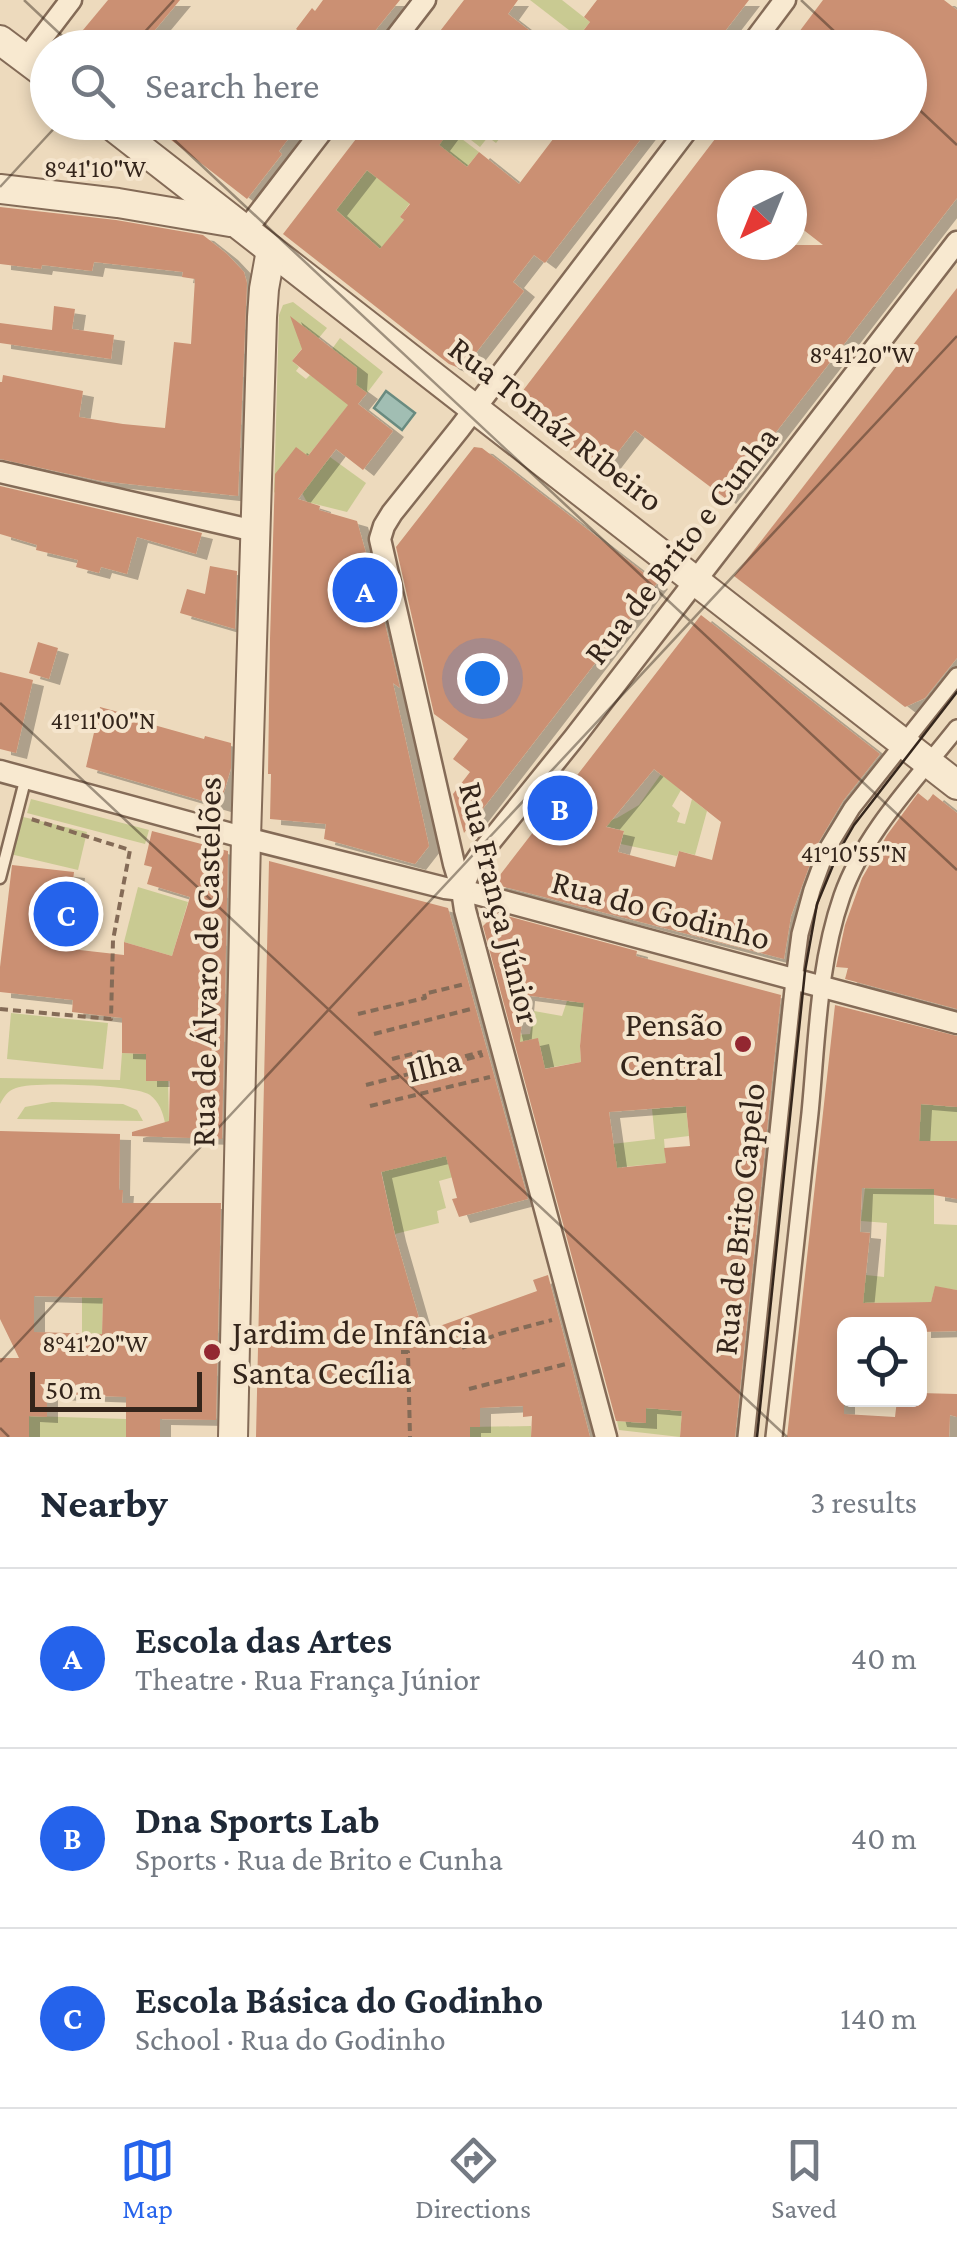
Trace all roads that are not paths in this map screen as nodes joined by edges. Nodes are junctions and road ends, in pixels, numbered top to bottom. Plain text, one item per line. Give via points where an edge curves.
1 (71, 0) edge
2 (424, 0) edge
3 (785, 0) edge
4 (56, 30) edge
5 (402, 30) edge
6 (762, 30) edge
7 (0, 40) edge
8 (30, 63) edge
9 (130, 140) edge
10 (315, 140) edge
11 (679, 140) edge
12 (147, 154) junction
13 (0, 189) edge
14 (118, 203) junction
15 (241, 226) junction
16 (957, 242) edge
17 (272, 250) junction
18 (475, 409) junction
19 (0, 472) edge
20 (255, 531) junction
21 (695, 580) junction
22 (957, 676) edge
23 (957, 728) edge
24 (902, 745) junction
25 (928, 765) junction
26 (0, 770) edge
27 (26, 777) junction
28 (957, 785) edge
29 (246, 838) junction
30 (0, 878) edge
31 (462, 890) junction
32 (795, 974) junction
33 (823, 981) junction
34 (791, 1006) junction
35 (819, 1012) junction
36 (957, 1024) edge
37 (233, 1437) edge
38 (606, 1437) edge
39 (746, 1437) edge
40 (774, 1437) edge

1 - 4 street
2 - 5 street
3 - 6 street
7 - 8 street
9 - 12 street, Rua Tomáz Ribeiro
10 - 15 street
11 - 18 street, Rua França Júnior
12 - 14 street via 150,185
12 - 15 street, Rua Tomáz Ribeiro
13 - 14 street
14 - 15 street
15 - 17 street, Rua Tomáz Ribeiro
16 - 21 street, Rua de Brito e Cunha
17 - 18 street, Rua Tomáz Ribeiro
17 - 20 street, Rua de Álvaro de Castelões via 262,317
18 - 21 street, Rua Tomáz Ribeiro
18 - 31 street, Rua França Júnior via 392,512 380,539
19 - 20 street
20 - 29 street, Rua de Álvaro de Castelões
21 - 24 street, Rua Tomáz Ribeiro
21 - 31 street, Rua de Brito e Cunha via 482,852
22 - 24 street, Rua de Brito Capelo
23 - 25 street, Rua de Brito Capelo
24 - 25 street, Rua Tomáz Ribeiro
24 - 32 street, Rua de Brito Capelo via 827,849 800,934
25 - 28 street, Rua Tomáz Ribeiro
25 - 33 street, Rua de Brito Capelo via 859,858 842,894
26 - 27 street, Rua do Godinho
27 - 29 street, Rua do Godinho
27 - 30 lane
29 - 31 street, Rua do Godinho
29 - 37 street, Rua de Álvaro de Castelões
31 - 32 street, Rua do Godinho
31 - 38 street, Rua França Júnior
32 - 33 street, Rua do Godinho
32 - 34 street, Rua de Brito Capelo
33 - 35 street, Rua de Brito Capelo
33 - 36 street, Rua do Godinho
34 - 35 street
34 - 39 street, Rua de Brito Capelo
35 - 40 street, Rua de Brito Capelo

